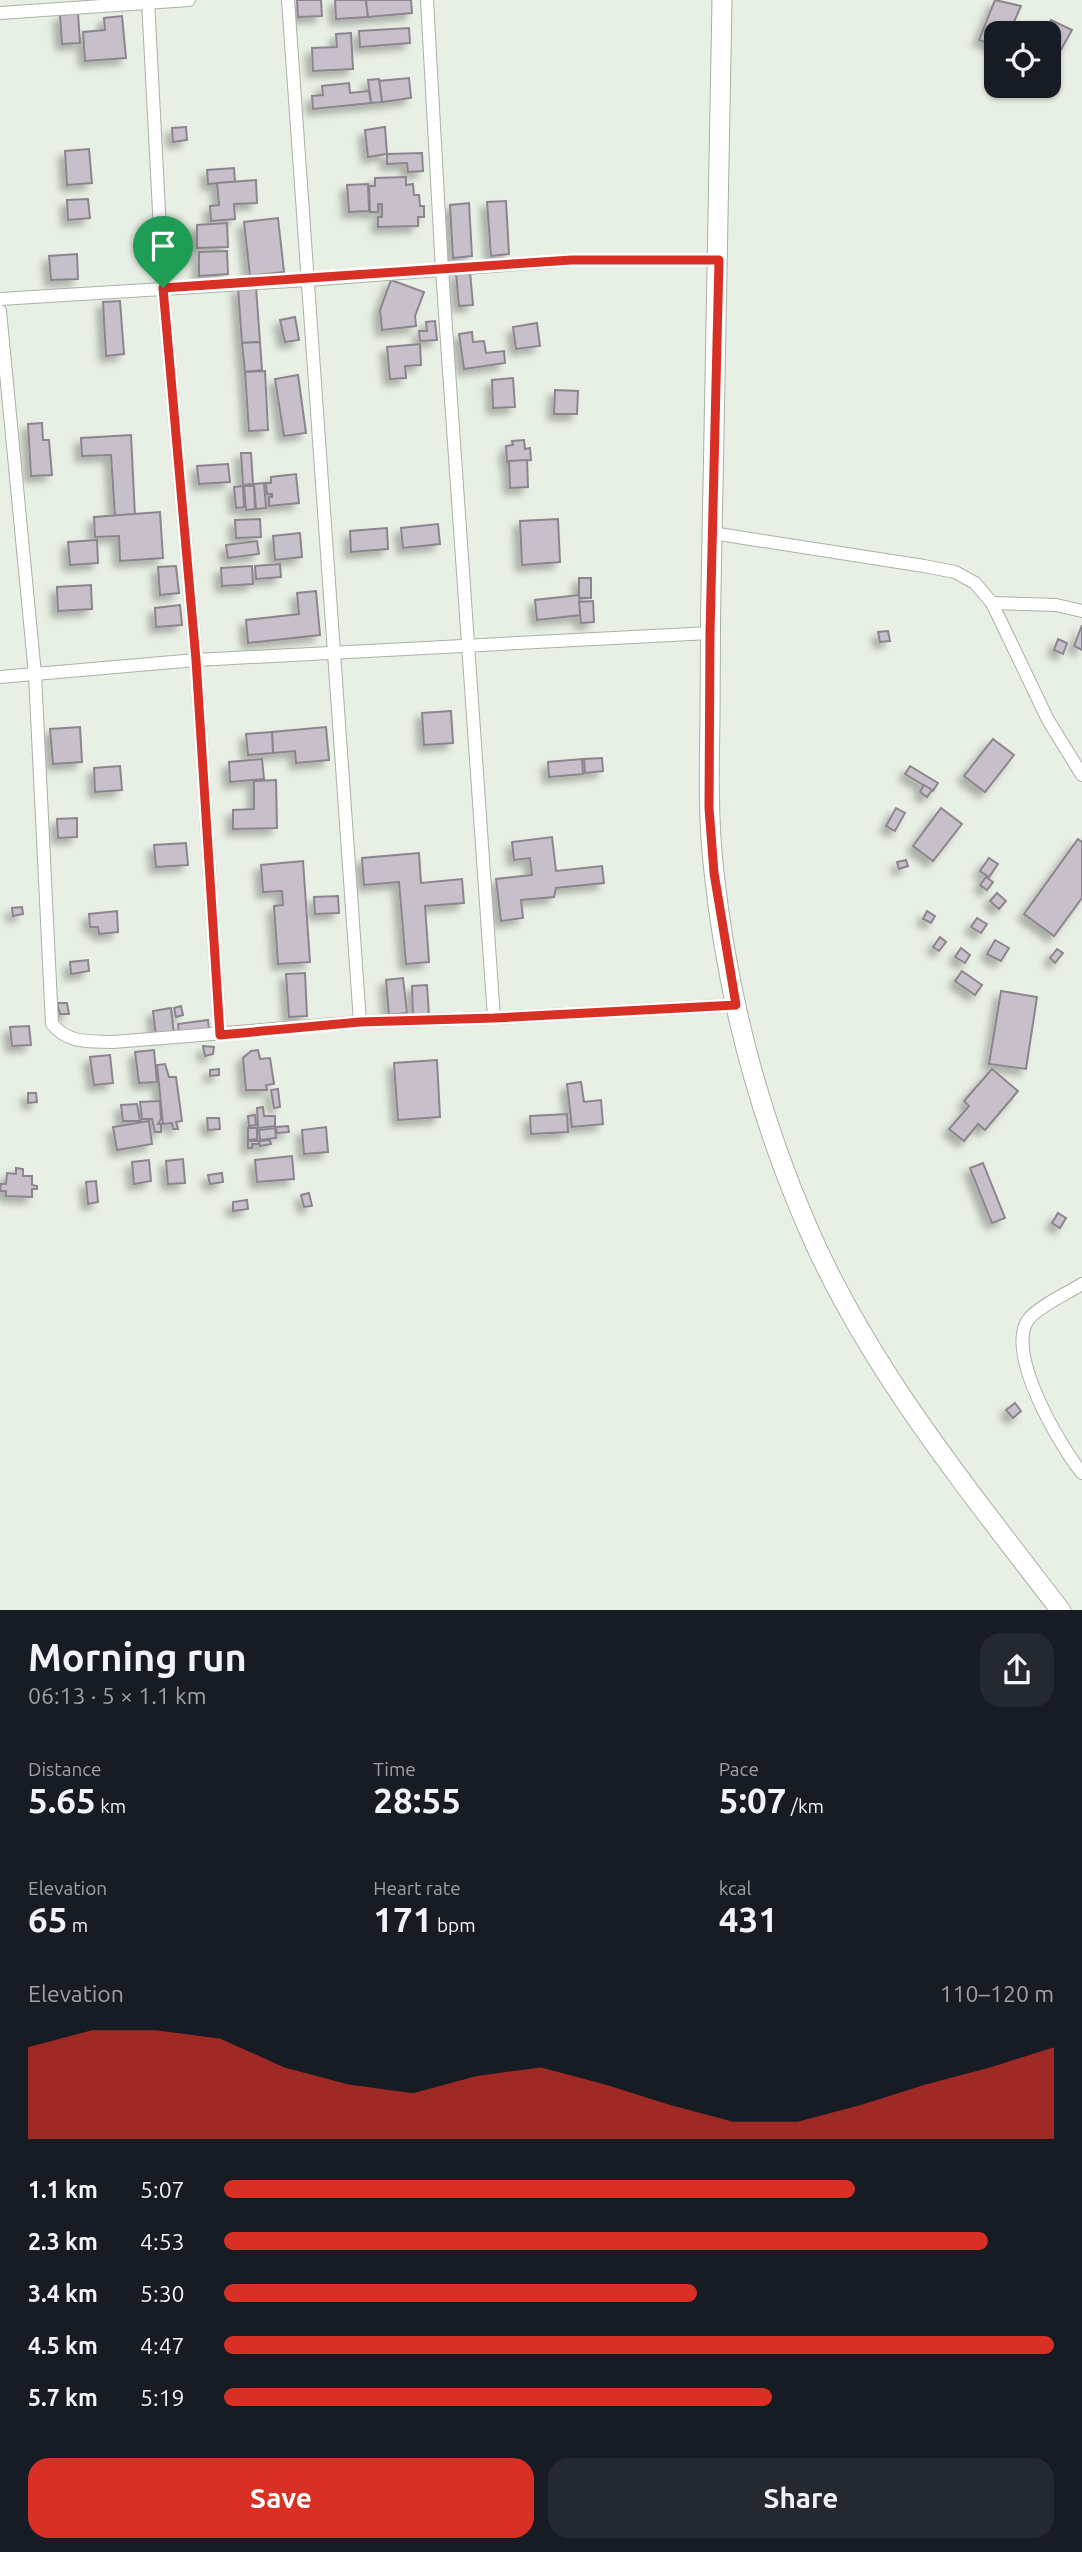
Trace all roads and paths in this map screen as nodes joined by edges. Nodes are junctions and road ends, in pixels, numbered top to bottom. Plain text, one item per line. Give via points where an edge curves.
1 (190, 0) edge
2 (288, 0) edge
3 (427, 0) edge
4 (722, 0) edge
5 (148, 1) edge
6 (0, 13) edge
7 (719, 260) junction
8 (442, 270) junction
9 (308, 280) junction
10 (163, 288) junction
11 (0, 299) edge
12 (0, 311) edge
13 (712, 533) junction
14 (992, 603) junction
15 (1082, 611) edge
16 (710, 633) junction
17 (470, 645) junction
18 (334, 654) junction
19 (196, 660) junction
20 (35, 674) junction
21 (0, 677) edge
22 (1082, 775) edge
23 (736, 1005) junction
24 (494, 1018) junction
25 (360, 1022) junction
26 (220, 1035) junction
27 (1082, 1284) edge
28 (1082, 1473) edge
29 (1060, 1610) edge

1 - 5 street
2 - 9 street
3 - 8 street
4 - 7 main road
5 - 6 street
5 - 10 street
7 - 8 street via 571,260
7 - 13 main road
8 - 9 street
8 - 17 street
9 - 10 street
9 - 18 street
10 - 11 street
10 - 19 street
12 - 20 street
13 - 14 street via 955,572 975,583
13 - 16 main road
14 - 15 street via 1056,604
14 - 22 street via 1048,720
16 - 17 street
16 - 23 main road via 709,808 716,885
17 - 18 street
17 - 24 street
18 - 19 street
18 - 25 street
19 - 20 street
19 - 26 street
20 - 21 street
20 - 26 street via 52,1024 62,1036 87,1041
23 - 24 street
23 - 29 main road via 776,1147 808,1229 846,1303 907,1405
24 - 25 street
25 - 26 street
27 - 28 street via 1029,1318 1022,1343 1028,1374 1043,1408

